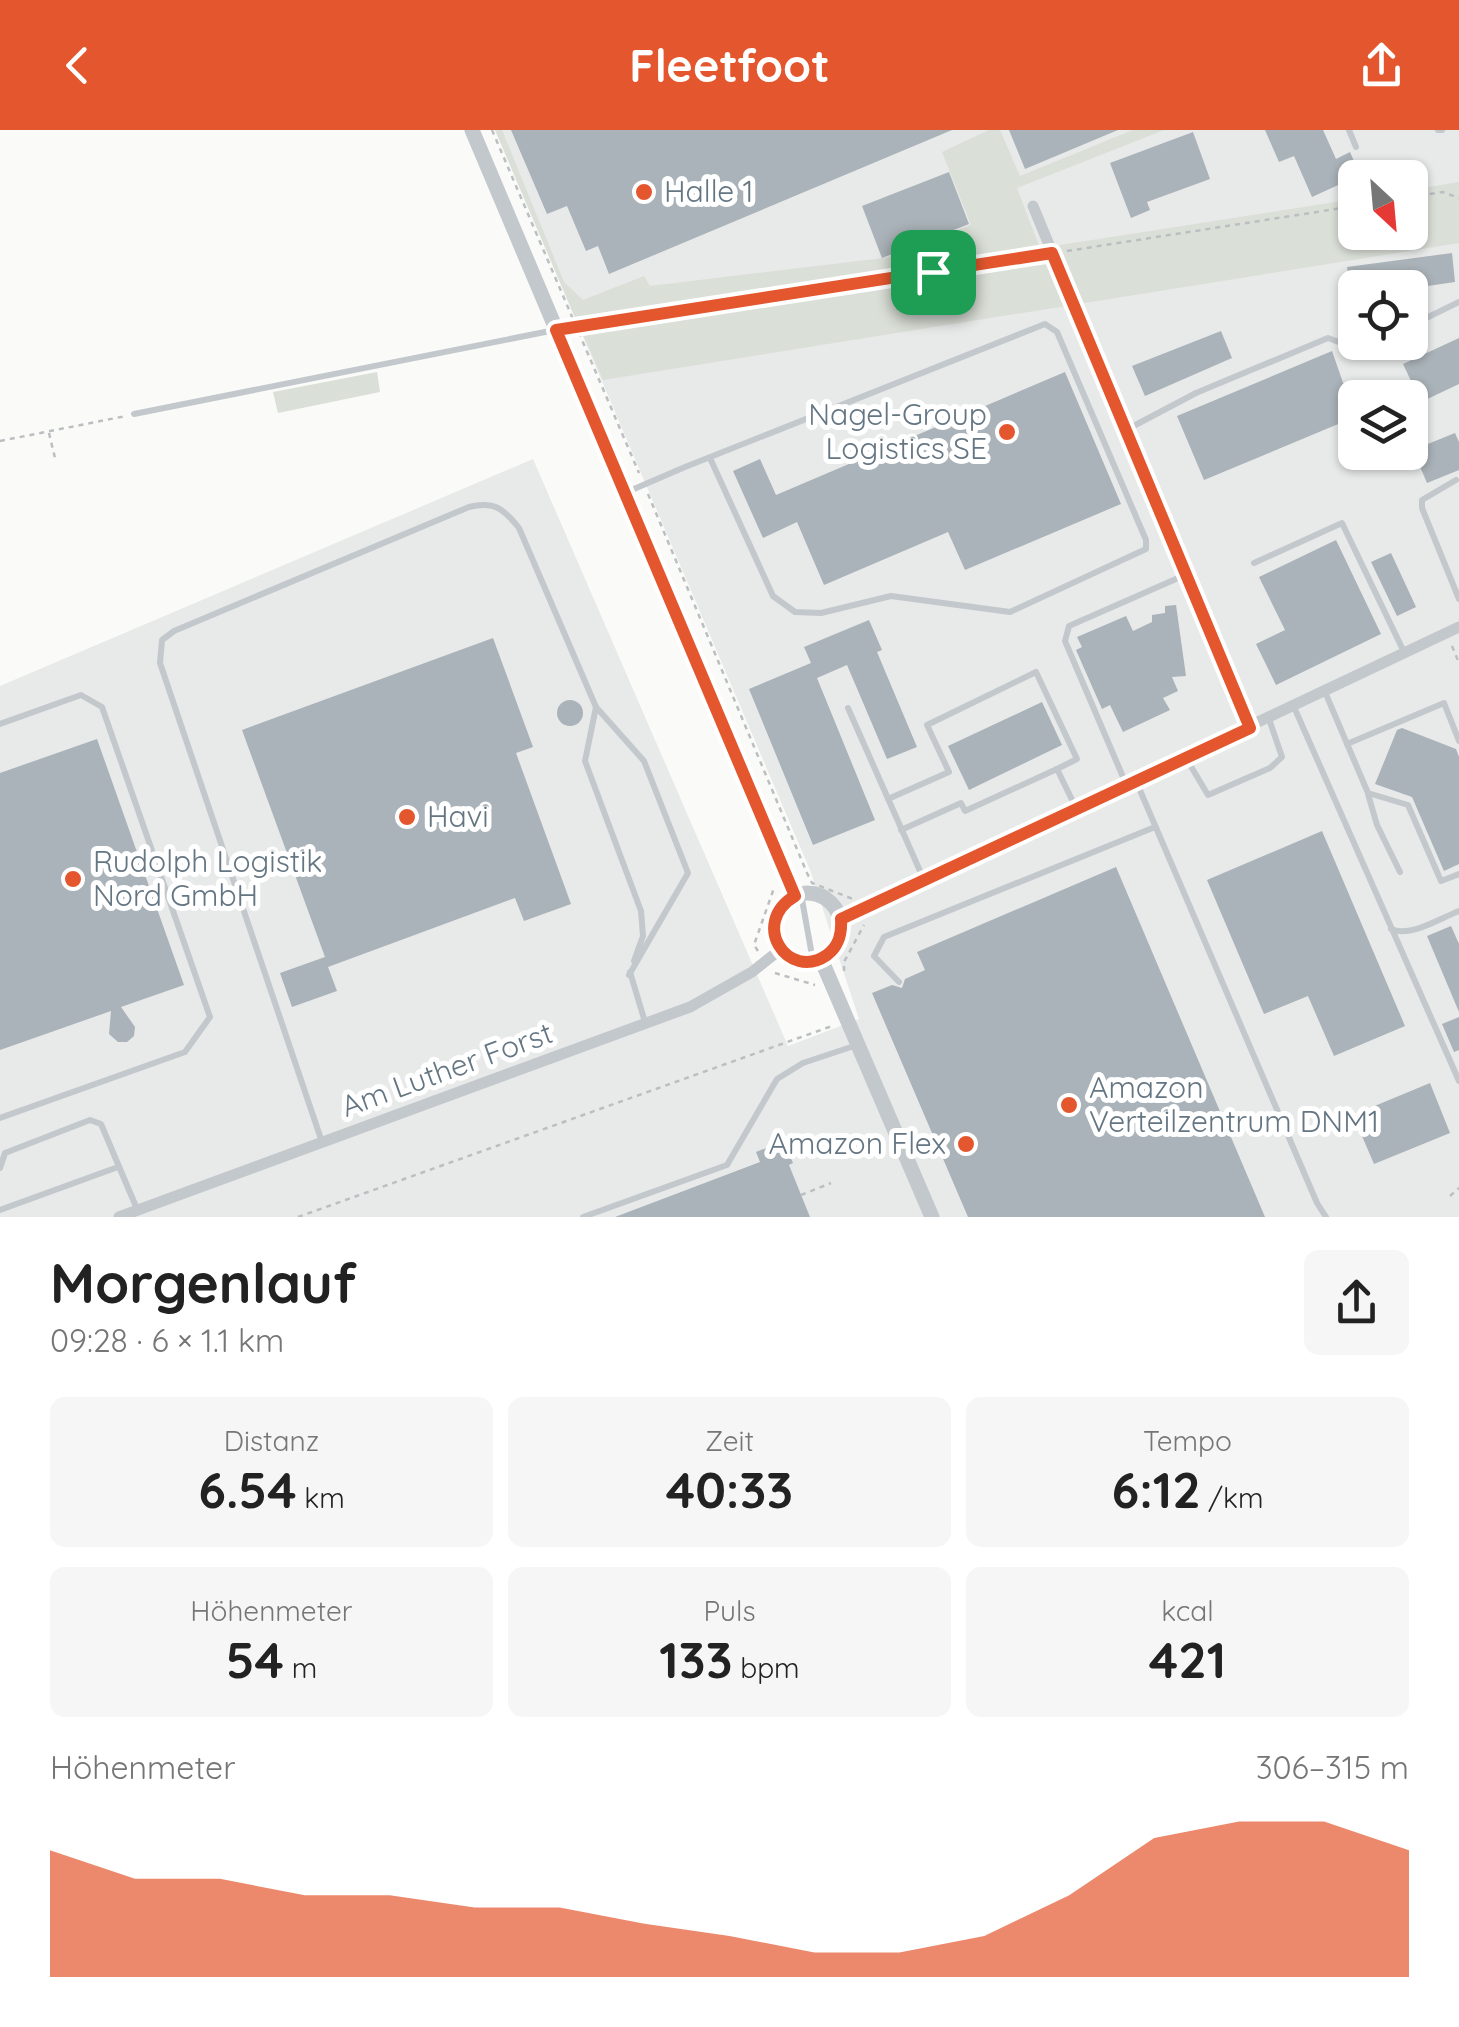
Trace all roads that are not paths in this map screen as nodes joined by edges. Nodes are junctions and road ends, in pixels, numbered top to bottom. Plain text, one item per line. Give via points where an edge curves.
1 (472, 130) edge
2 (1349, 130) edge
3 (1356, 147) dead end
4 (1033, 206) dead end
5 (1459, 302) edge
6 (1428, 317) edge
7 (556, 330) junction
8 (1338, 342) edge
9 (134, 414) road end
10 (1124, 430) junction
11 (710, 458) junction
12 (1456, 480) dead end
13 (624, 493) junction
14 (1254, 563) dead end
15 (1184, 574) junction
16 (1459, 598) edge
17 (1459, 627) edge
18 (1405, 653) junction
19 (1326, 692) junction
20 (1294, 706) junction
21 (596, 707) junction
22 (848, 708) dead end
23 (1269, 719) junction
24 (0, 724) edge
25 (1250, 728) junction
26 (1459, 741) edge
27 (1348, 744) junction
28 (1186, 758) junction
29 (1057, 769) junction
30 (1132, 784) junction
31 (1368, 793) junction
32 (888, 798) junction
33 (1077, 809) junction
34 (1155, 827) junction
35 (901, 830) junction
36 (1400, 872) dead end
37 (1459, 874) edge
38 (924, 881) junction
39 (798, 895) junction
40 (1459, 911) edge
41 (841, 919) junction
42 (1390, 928) junction
43 (780, 949) junction
44 (817, 960) junction
45 (629, 975) junction
46 (899, 982) dead end
47 (645, 1023) junction
48 (858, 1044) junction
49 (1459, 1081) edge
50 (0, 1118) edge
51 (322, 1142) junction
52 (118, 1167) junction
53 (0, 1168) edge
54 (0, 1210) edge
55 (137, 1210) junction
56 (120, 1217) edge
57 (583, 1217) edge
58 (932, 1217) edge
59 (1326, 1217) edge

1 - 7 street
2 - 3 lane
4 - 10 street
5 - 6 lane
7 - 9 lane
7 - 13 street
8 - 10 lane via 1328,338
10 - 15 street
11 - 11 lane via 773,596 795,612 821,613 891,596 1010,612 1146,550 1056,332 1045,324
11 - 13 lane
12 - 16 lane via 1426,495 1422,508
13 - 39 street
14 - 18 lane via 1342,523
15 - 25 street
15 - 30 lane via 1069,626 1065,641
17 - 18 street
18 - 19 street
19 - 20 street
19 - 27 lane
20 - 23 street
20 - 42 lane
21 - 45 lane via 585,761 641,911 642,936
21 - 45 lane via 644,760 688,872
21 - 51 lane via 518,528 500,507 486,503 162,640 160,663
22 - 32 lane
23 - 25 street
23 - 28 lane via 1282,757 1270,768 1208,794
24 - 50 lane via 81,695 102,707 210,1017 185,1052
25 - 28 street
26 - 27 lane via 1444,703
27 - 31 lane
28 - 30 street
29 - 32 lane via 1077,760 1036,672 928,725 949,772
29 - 33 lane
29 - 35 lane via 965,812 961,803
30 - 33 street
30 - 34 lane
31 - 36 lane
31 - 37 lane via 1408,805 1441,882
32 - 35 lane
33 - 38 street
34 - 46 lane via 884,937 874,956
34 - 59 lane
35 - 38 lane
38 - 41 street
39 - 41 street via 830,902
39 - 43 street via 774,919
39 - 44 lane
40 - 42 lane via 1398,933
41 - 44 street via 834,950
42 - 49 lane
43 - 44 street via 795,960
43 - 47 street, Am Luther Forst via 720,992
44 - 48 street
45 - 47 lane
47 - 51 street, Am Luther Forst
48 - 57 lane via 777,1079 727,1165
48 - 58 street
51 - 55 street, Am Luther Forst
52 - 53 lane via 100,1124 90,1120 5,1153
52 - 54 lane
52 - 55 lane
55 - 56 street, Am Luther Forst

